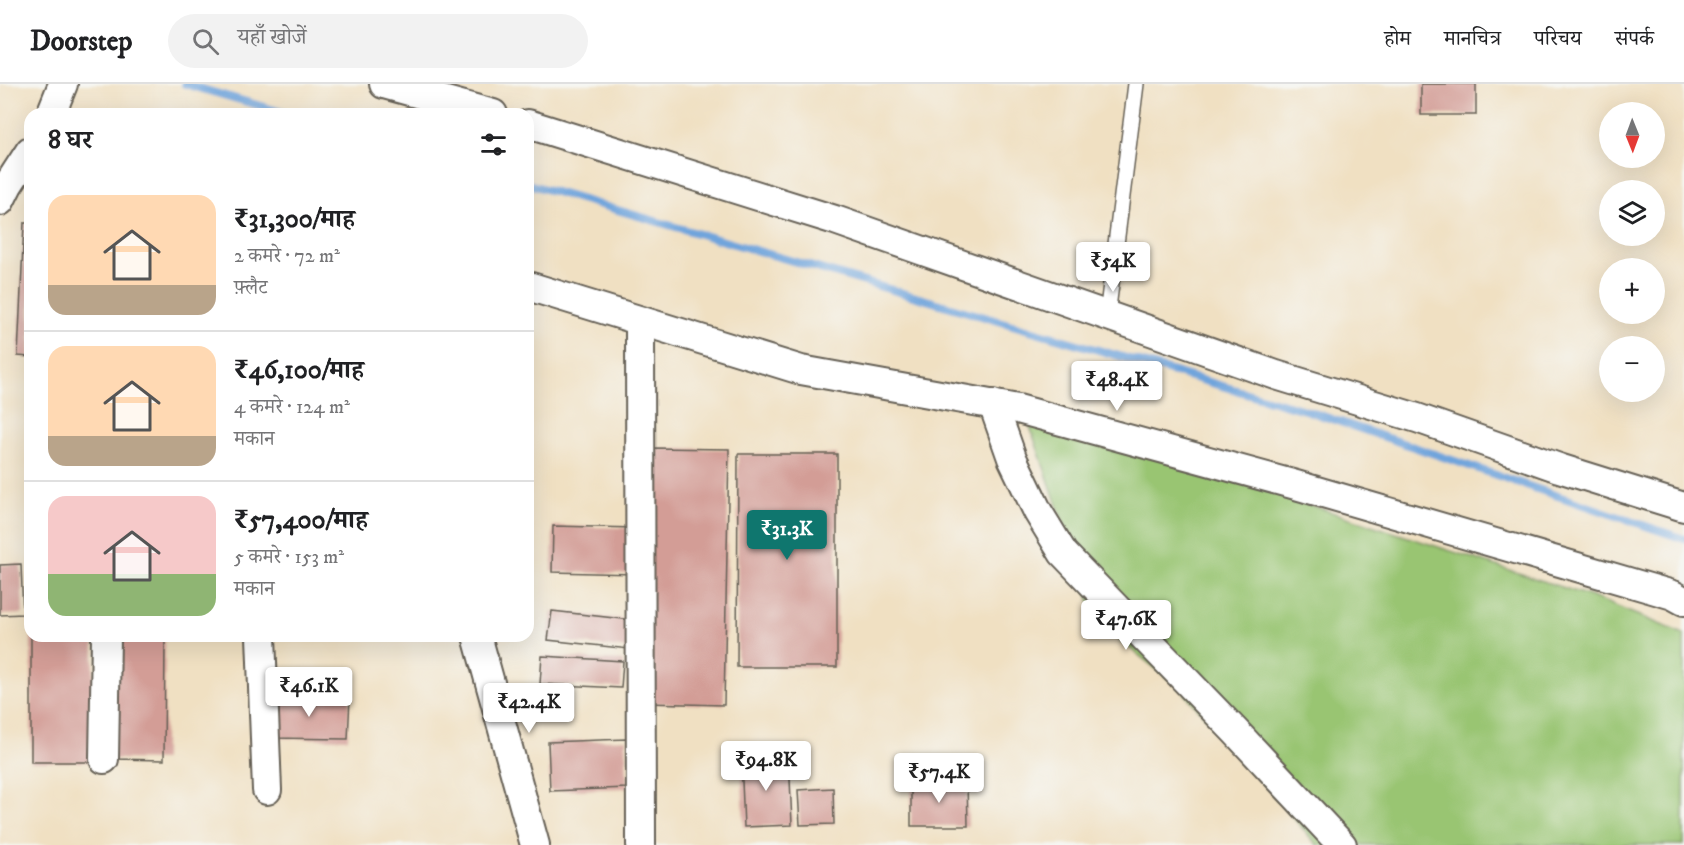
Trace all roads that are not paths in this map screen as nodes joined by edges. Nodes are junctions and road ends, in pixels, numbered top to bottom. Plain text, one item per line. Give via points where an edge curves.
1 (63, 84) edge
2 (384, 84) edge
3 (1136, 84) edge
4 (53, 108) edge
5 (471, 108) edge
6 (534, 125) edge
7 (24, 160) edge
8 (0, 201) edge
9 (534, 288) edge
10 (1107, 316) junction
11 (640, 321) junction
12 (993, 404) junction
13 (1684, 507) edge
14 (1684, 601) edge
15 (106, 642) edge
16 (261, 642) edge
17 (479, 642) edge
18 (104, 759) dead end
19 (267, 790) dead end
20 (535, 845) edge
21 (641, 845) edge
22 (1342, 845) edge

1 - 4 street
2 - 5 street
3 - 10 lane
6 - 10 street via 835,220
7 - 8 street
9 - 11 street
10 - 13 street
11 - 12 street via 801,370
11 - 21 street
12 - 14 street via 1296,484
12 - 22 street via 1012,458 1063,554
15 - 18 street
16 - 19 street
17 - 20 street

